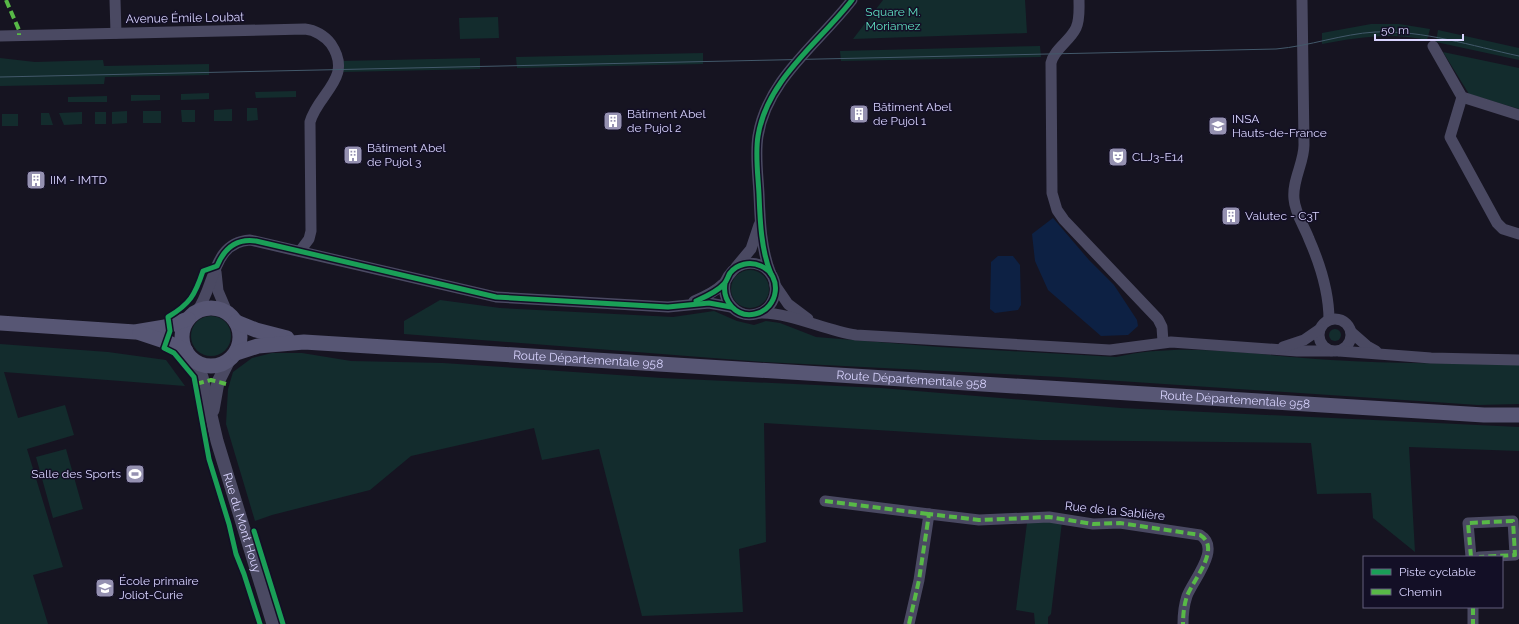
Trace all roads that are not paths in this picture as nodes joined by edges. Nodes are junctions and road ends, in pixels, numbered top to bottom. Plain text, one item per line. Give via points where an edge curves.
1 (115, 0) edge
2 (852, 0) edge
3 (1079, 0) edge
4 (1302, 0) edge
5 (116, 32) junction
6 (0, 36) edge
7 (1433, 46) dead end
8 (1462, 97) junction
9 (1519, 115) edge
10 (760, 216) junction
11 (1519, 234) edge
12 (300, 252) junction
13 (217, 266) junction
14 (736, 268) junction
15 (771, 274) junction
16 (725, 283) junction
17 (776, 286) junction
18 (689, 304) junction
19 (732, 307) junction
20 (760, 313) junction
21 (192, 315) junction
22 (232, 317) junction
23 (1329, 320) junction
24 (0, 323) edge
25 (817, 325) junction
26 (1320, 329) junction
27 (135, 332) junction
28 (1351, 332) junction
29 (304, 342) junction
30 (1163, 342) junction
31 (1277, 348) junction
32 (1335, 351) junction
33 (1519, 351) edge
34 (1380, 353) junction
35 (190, 355) junction
36 (232, 356) junction
37 (1498, 360) junction
38 (1519, 360) edge
39 (1519, 415) edge
40 (212, 420) junction
41 (825, 501) dead end
42 (929, 514) junction
43 (1470, 556) edge
44 (1498, 556) edge
45 (1473, 608) edge
46 (274, 624) edge
47 (909, 624) edge
48 (1183, 624) edge
49 (1473, 624) edge

1 - 5 street
2 - 10 street via 785,76 765,109 757,145
3 - 30 street via 1076,29 1055,54 1051,63 1052,192 1057,210 1064,220 1158,319 1162,327
4 - 23 street via 1304,145 1294,188 1294,199 1296,210 1316,257 1328,300
5 - 6 street, Avenue Émile Loubat
5 - 12 street, Avenue Émile Loubat via 309,29 324,36 332,46 338,64 337,77 332,88 318,104 310,122 312,228 309,239
7 - 8 street
8 - 9 street
8 - 11 street via 1450,137 1497,223 1504,229
10 - 14 street via 753,244
10 - 15 street via 766,259
12 - 13 street via 256,241 245,241 225,251
12 - 18 street via 496,297 668,307
13 - 21 street via 204,300
13 - 22 street via 218,291
14 - 15 street via 756,264
14 - 16 street
15 - 17 street
16 - 18 street
16 - 19 street via 725,294
17 - 20 street via 772,302
17 - 25 street via 788,304
18 - 19 street via 709,302
19 - 20 street via 743,314
20 - 25 street via 783,315
21 - 22 main road via 212,307
21 - 27 main road via 164,327
21 - 35 main road via 182,335
22 - 29 main road, Route Départementale 958 via 265,333
22 - 36 main road via 240,337
23 - 26 street
23 - 28 street via 1337,318 1344,321
24 - 27 main road
25 - 30 street via 856,335 1110,350
26 - 31 street via 1304,340
26 - 32 street via 1321,342
27 - 35 main road via 167,342
28 - 32 street via 1350,343
28 - 34 street via 1366,346
29 - 36 main road, Route Départementale 958 via 258,346
29 - 39 main road, Route Départementale 958 via 1484,415
30 - 31 street
31 - 32 street
32 - 34 street
33 - 37 street
34 - 37 street
35 - 36 main road via 204,365 211,366
35 - 40 street, Rue du Mont Houy via 202,377
36 - 40 street, Rue du Mont Houy via 218,382
37 - 38 street
40 - 46 street, Rue du Mont Houy
41 - 42 street, Rue de la Sablière
42 - 47 street
42 - 48 street, Rue de la Sablière via 979,520 1049,517 1093,524 1120,523 1200,535 1207,543 1208,555 1187,596
43 - 44 street via 1468,523 1513,520 1515,555
45 - 49 street

